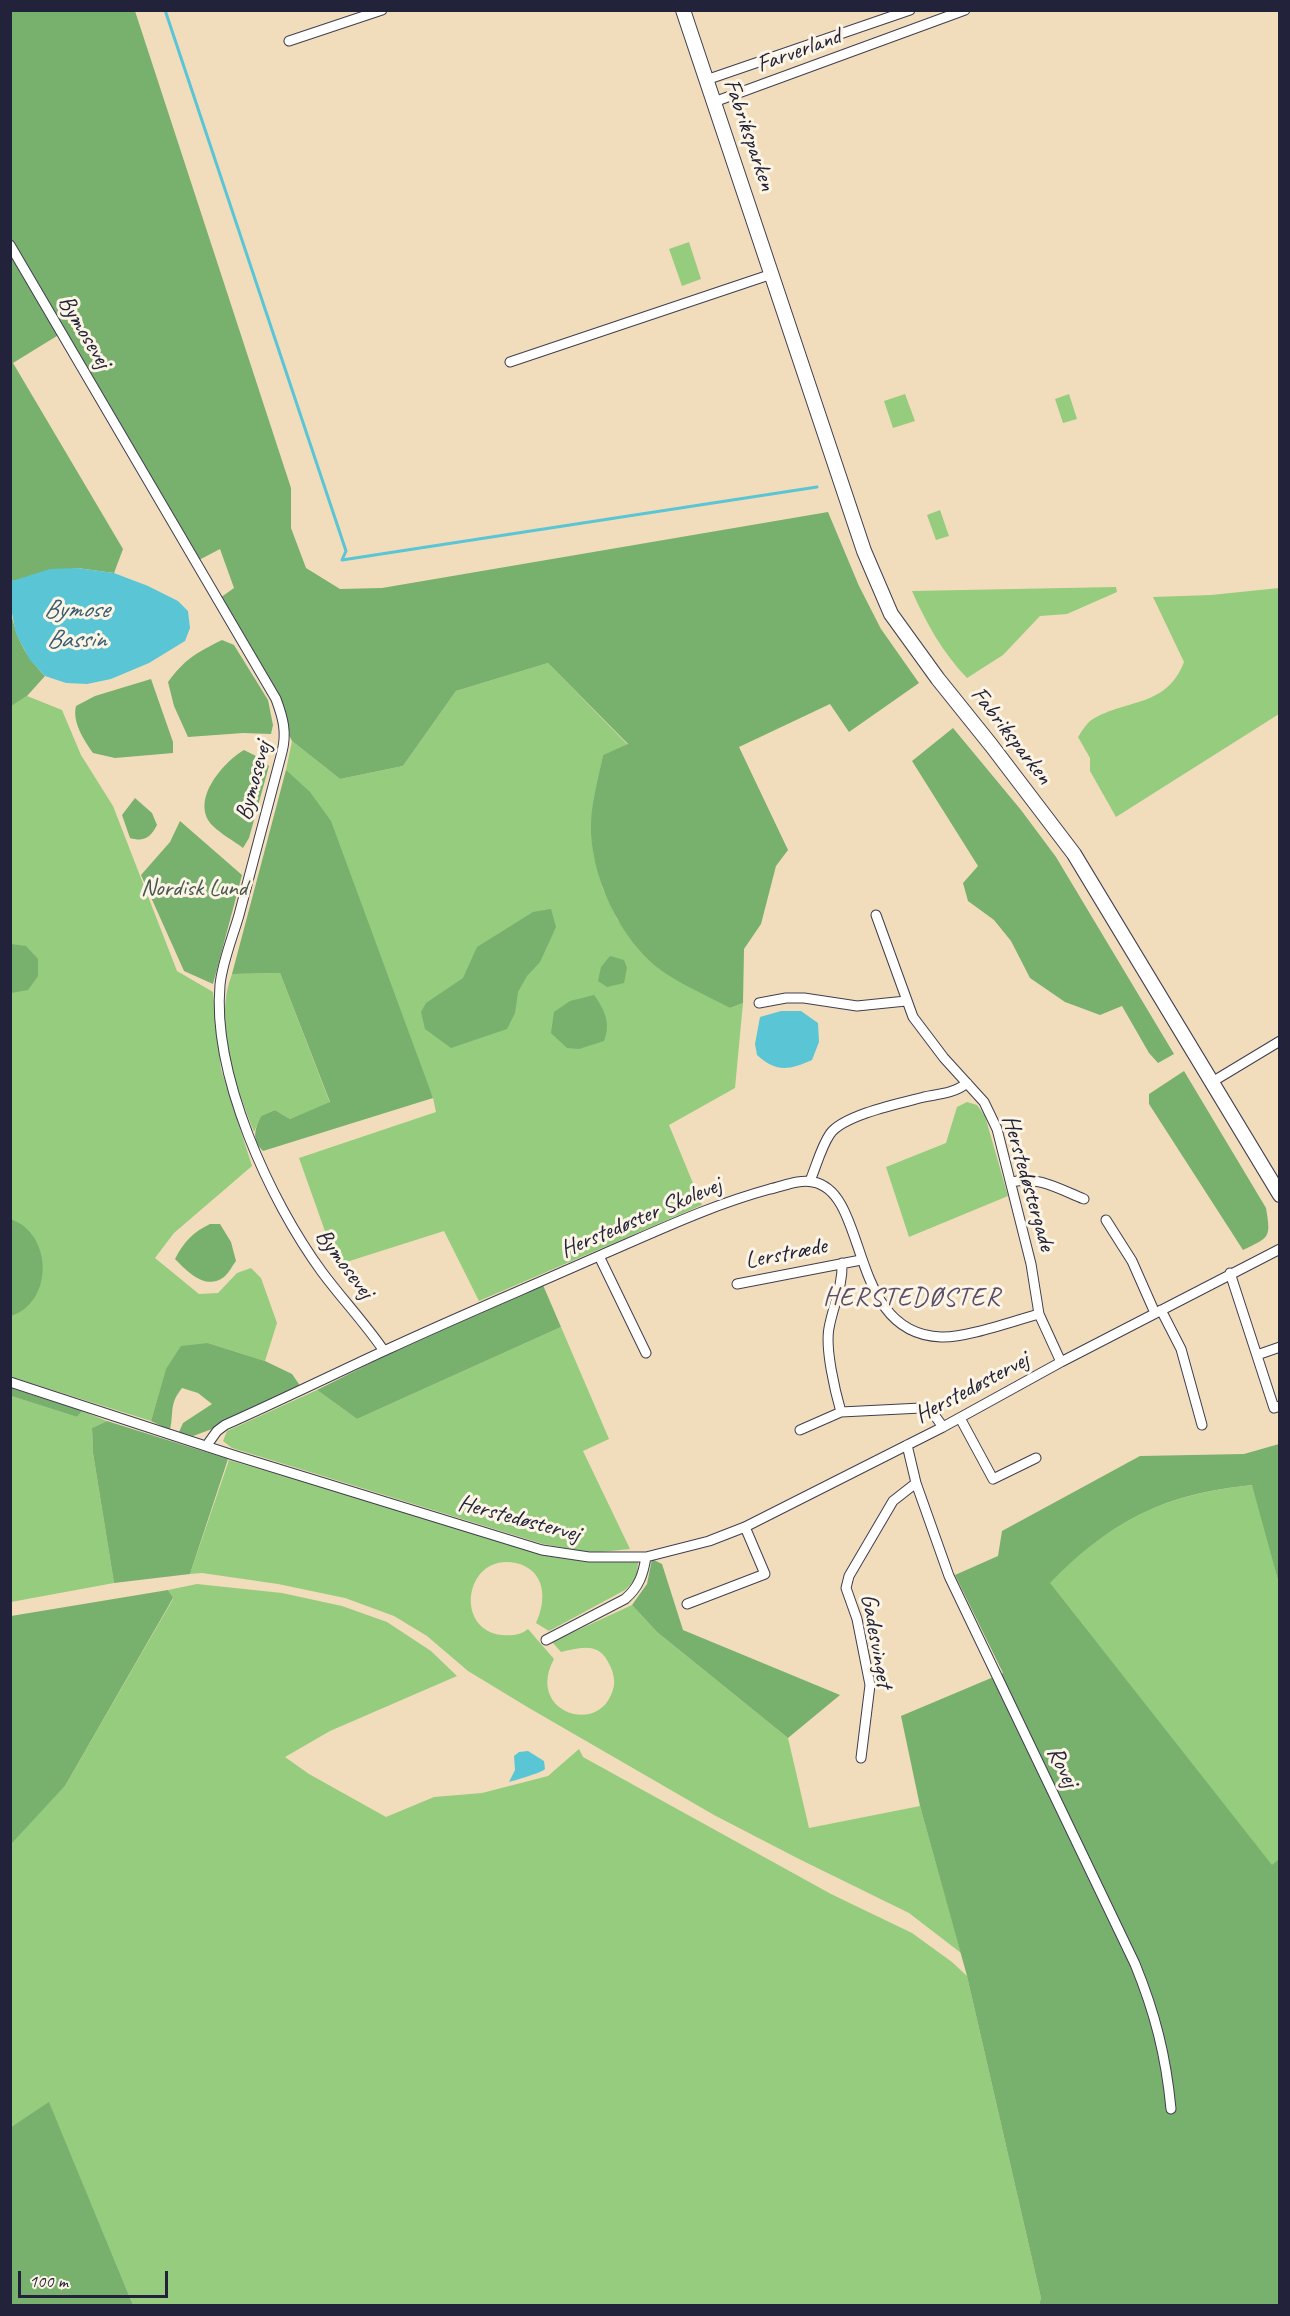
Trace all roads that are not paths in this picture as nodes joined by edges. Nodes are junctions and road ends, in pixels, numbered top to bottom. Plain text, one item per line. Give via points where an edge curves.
1 (382, 10) edge
2 (683, 10) edge
3 (910, 10) edge
4 (965, 10) edge
5 (860, 28) junction
6 (289, 41) dead end
7 (866, 47) junction
8 (706, 80) junction
9 (714, 102) junction
10 (10, 245) edge
11 (772, 274) junction
12 (510, 362) dead end
13 (876, 915) dead end
14 (906, 1001) junction
15 (759, 1003) dead end
16 (1280, 1041) edge
17 (1212, 1082) junction
18 (967, 1083) junction
19 (810, 1181) junction
20 (1012, 1182) junction
21 (1280, 1195) edge
22 (1084, 1199) dead end
23 (1106, 1220) dead end
24 (1280, 1249) edge
25 (599, 1256) junction
26 (861, 1260) junction
27 (842, 1263) junction
28 (1230, 1273) junction
29 (737, 1284) dead end
30 (1158, 1311) junction
31 (1039, 1314) junction
32 (1278, 1348) edge
33 (384, 1351) junction
34 (645, 1353) dead end
35 (1257, 1354) junction
36 (1280, 1359) edge
37 (1061, 1362) junction
38 (10, 1382) edge
39 (1280, 1406) edge
40 (841, 1412) junction
41 (960, 1418) junction
42 (1202, 1425) dead end
43 (943, 1427) junction
44 (800, 1430) dead end
45 (207, 1445) junction
46 (907, 1445) junction
47 (1036, 1458) dead end
48 (916, 1483) junction
49 (745, 1527) junction
50 (646, 1557) junction
51 (687, 1604) dead end
52 (546, 1640) dead end
53 (861, 1758) dead end
54 (1171, 2109) dead end

1 - 6 street
2 - 8 street, Fabriksparken
3 - 5 street, Farverland
4 - 7 street, Farverland
5 - 7 street
5 - 8 street, Farverland
7 - 9 street, Farverland
8 - 9 street, Fabriksparken
9 - 11 street, Fabriksparken
10 - 33 street, Bymosevej via 270,688 283,718 286,735 282,752 220,984 222,1035 236,1101 261,1166 322,1273
11 - 12 street
11 - 17 street, Fabriksparken via 864,551 891,614 1074,854
13 - 14 street, Herstedøstergade
14 - 15 street via 857,1006 786,998
14 - 18 street, Herstedøstergade via 925,1035
16 - 17 street
17 - 21 street, Fabriksparken
18 - 19 street via 960,1089 848,1120 830,1134
18 - 20 street, Herstedøstergade via 984,1102 997,1130
19 - 25 street, Herstedøster Skolevej via 731,1200
19 - 26 street via 830,1190 837,1198
20 - 22 street via 1034,1180
20 - 31 street, Herstedøstergade
23 - 30 street
24 - 28 street, Herstedøstervej
25 - 33 street, Herstedøster Skolevej
25 - 34 street
26 - 27 street, Lerstræde
26 - 31 street via 889,1313 900,1323 927,1335 957,1336
27 - 29 street, Lerstræde
27 - 40 street, Lerstræde via 843,1275 828,1329 834,1389
28 - 30 street, Herstedøstervej
28 - 35 street
30 - 37 street, Herstedøstervej
30 - 42 street via 1182,1349
31 - 37 street, Herstedøstergade
32 - 35 street
32 - 36 street
33 - 45 street, Herstedøster Skolevej via 225,1425
35 - 39 street via 1274,1408
37 - 41 street, Herstedøstervej
38 - 45 street, Herstedøstervej
40 - 43 street via 930,1409
40 - 44 street
41 - 43 street, Herstedøstervej
41 - 47 street via 993,1479
43 - 46 street, Herstedøstervej
45 - 50 street, Herstedøstervej via 542,1550 589,1557
46 - 48 street, Rovej
46 - 49 street, Herstedøstervej
48 - 53 street, Gadesvinget via 893,1501 849,1576 846,1588 857,1618 870,1685
48 - 54 street, Rovej via 949,1576 1138,1972 1160,2034
49 - 50 street, Herstedøstervej
49 - 51 street via 765,1574
50 - 52 street via 640,1581 630,1594

